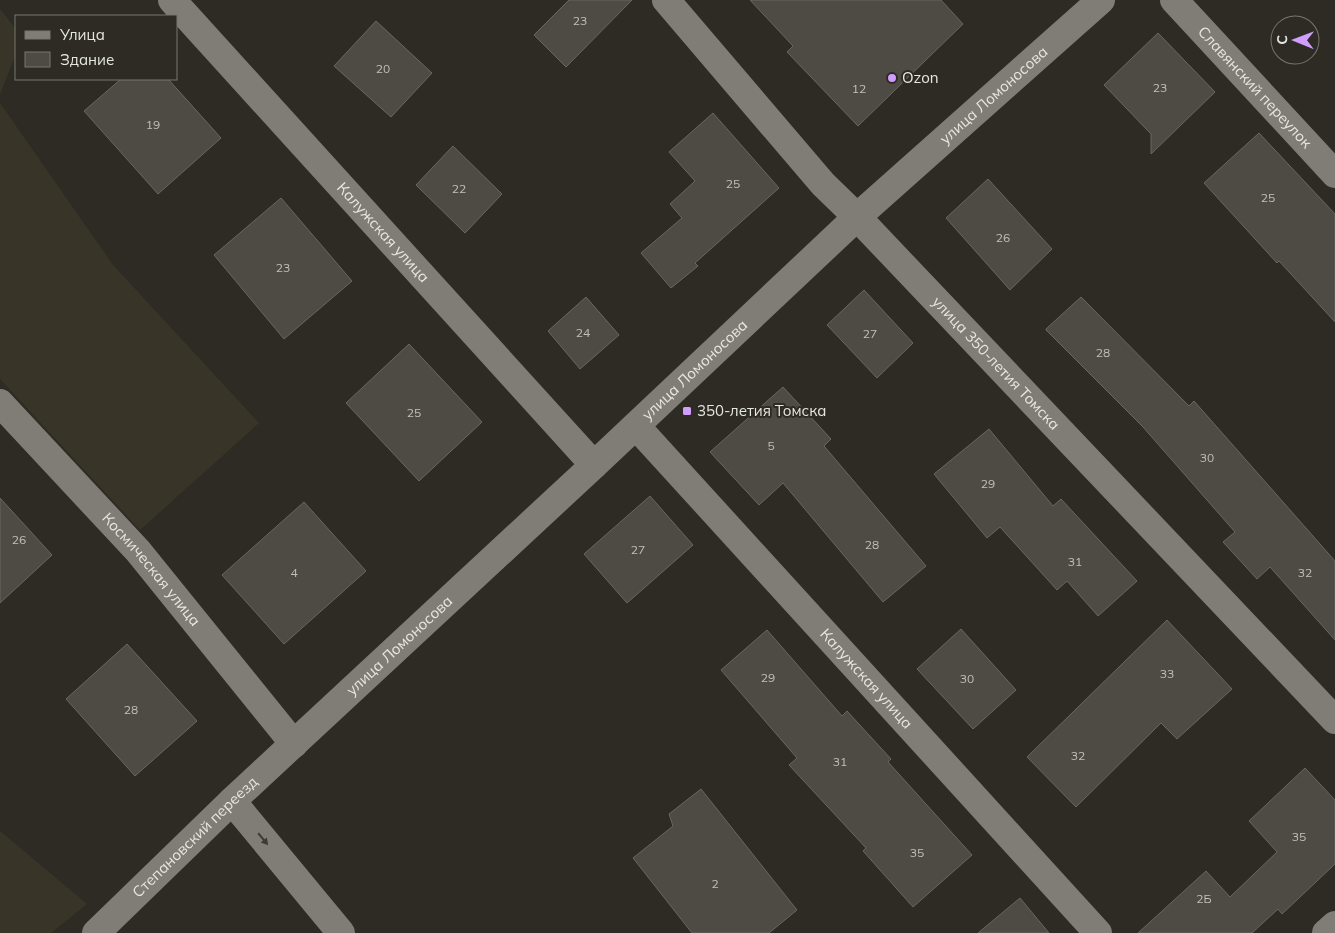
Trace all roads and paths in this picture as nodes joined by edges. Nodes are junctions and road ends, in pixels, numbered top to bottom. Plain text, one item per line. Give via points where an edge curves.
1 (172, 0) edge
2 (666, 0) edge
3 (1101, 0) edge
4 (1174, 0) edge
5 (1335, 174) edge
6 (857, 217) junction
7 (0, 403) edge
8 (636, 426) junction
9 (594, 465) junction
10 (1335, 720) edge
11 (294, 744) junction
12 (232, 801) junction
13 (1335, 925) edge
14 (96, 933) edge
15 (341, 933) edge
16 (1098, 933) edge
17 (1326, 933) edge

1 - 9 street, Калужская улица
2 - 6 street, улица 350-летия Томска via 824,184
3 - 6 street, улица Ломоносова
4 - 5 street, Славянский переулок
6 - 8 street, улица Ломоносова
6 - 10 street, улица 350-летия Томска
7 - 11 street, Космическая улица via 138,551
8 - 9 street, улица Ломоносова
8 - 16 street, Калужская улица
9 - 11 street, улица Ломоносова
11 - 12 street, Степановский переезд
12 - 14 street, Степановский переезд
12 -> 15 street
13 - 17 street

